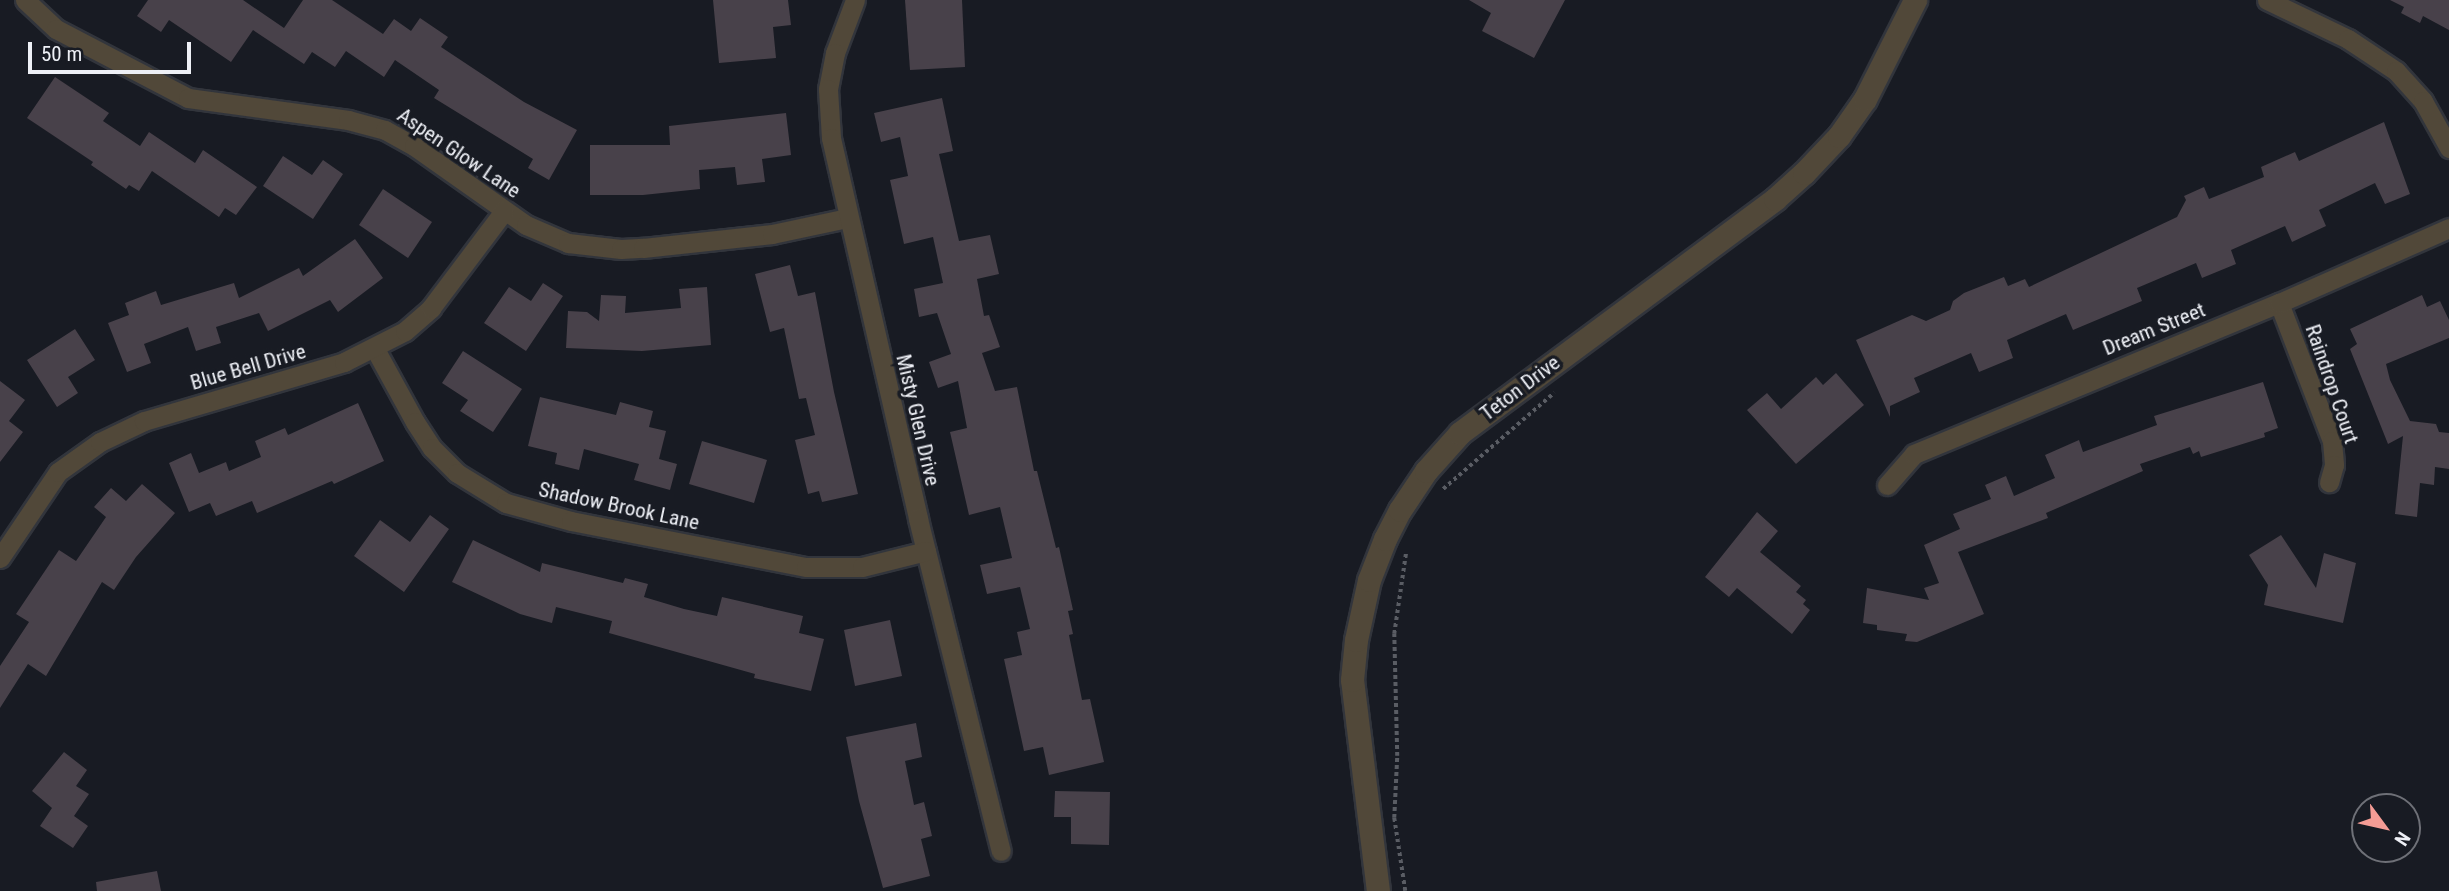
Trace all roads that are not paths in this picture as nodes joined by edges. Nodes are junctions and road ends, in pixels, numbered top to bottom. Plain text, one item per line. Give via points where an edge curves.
1 (25, 0) edge
2 (855, 0) edge
3 (1915, 0) edge
4 (2267, 0) edge
5 (2449, 148) edge
6 (504, 211) junction
7 (847, 218) junction
8 (2449, 228) edge
9 (2279, 303) junction
10 (375, 349) junction
11 (2329, 482) dead end
12 (1886, 485) dead end
13 (926, 551) junction
14 (0, 558) edge
15 (1000, 851) dead end
16 (1378, 891) edge

1 - 6 street, Aspen Glow Lane via 56,29 188,98 348,120 385,130
2 - 7 street, Misty Glen Drive via 835,53 827,105
3 - 16 street, Teton Drive via 1865,99 1804,173 1460,433 1400,510 1369,580 1352,680
4 - 5 street via 2348,39 2396,71 2423,101
6 - 7 street, Aspen Glow Lane via 568,243 621,249 772,234
6 - 10 street, Blue Bell Drive via 431,308
7 - 13 street, Misty Glen Drive
8 - 9 street, Dream Street
9 - 11 street, Raindrop Court via 2332,441
9 - 12 street, Dream Street via 1914,454
10 - 13 street, Shadow Brook Lane via 438,454 457,473 506,503 584,523 806,566 862,567
10 - 14 street, Blue Bell Drive via 314,373 144,421 100,442 58,472
13 - 15 street, Misty Glen Drive

